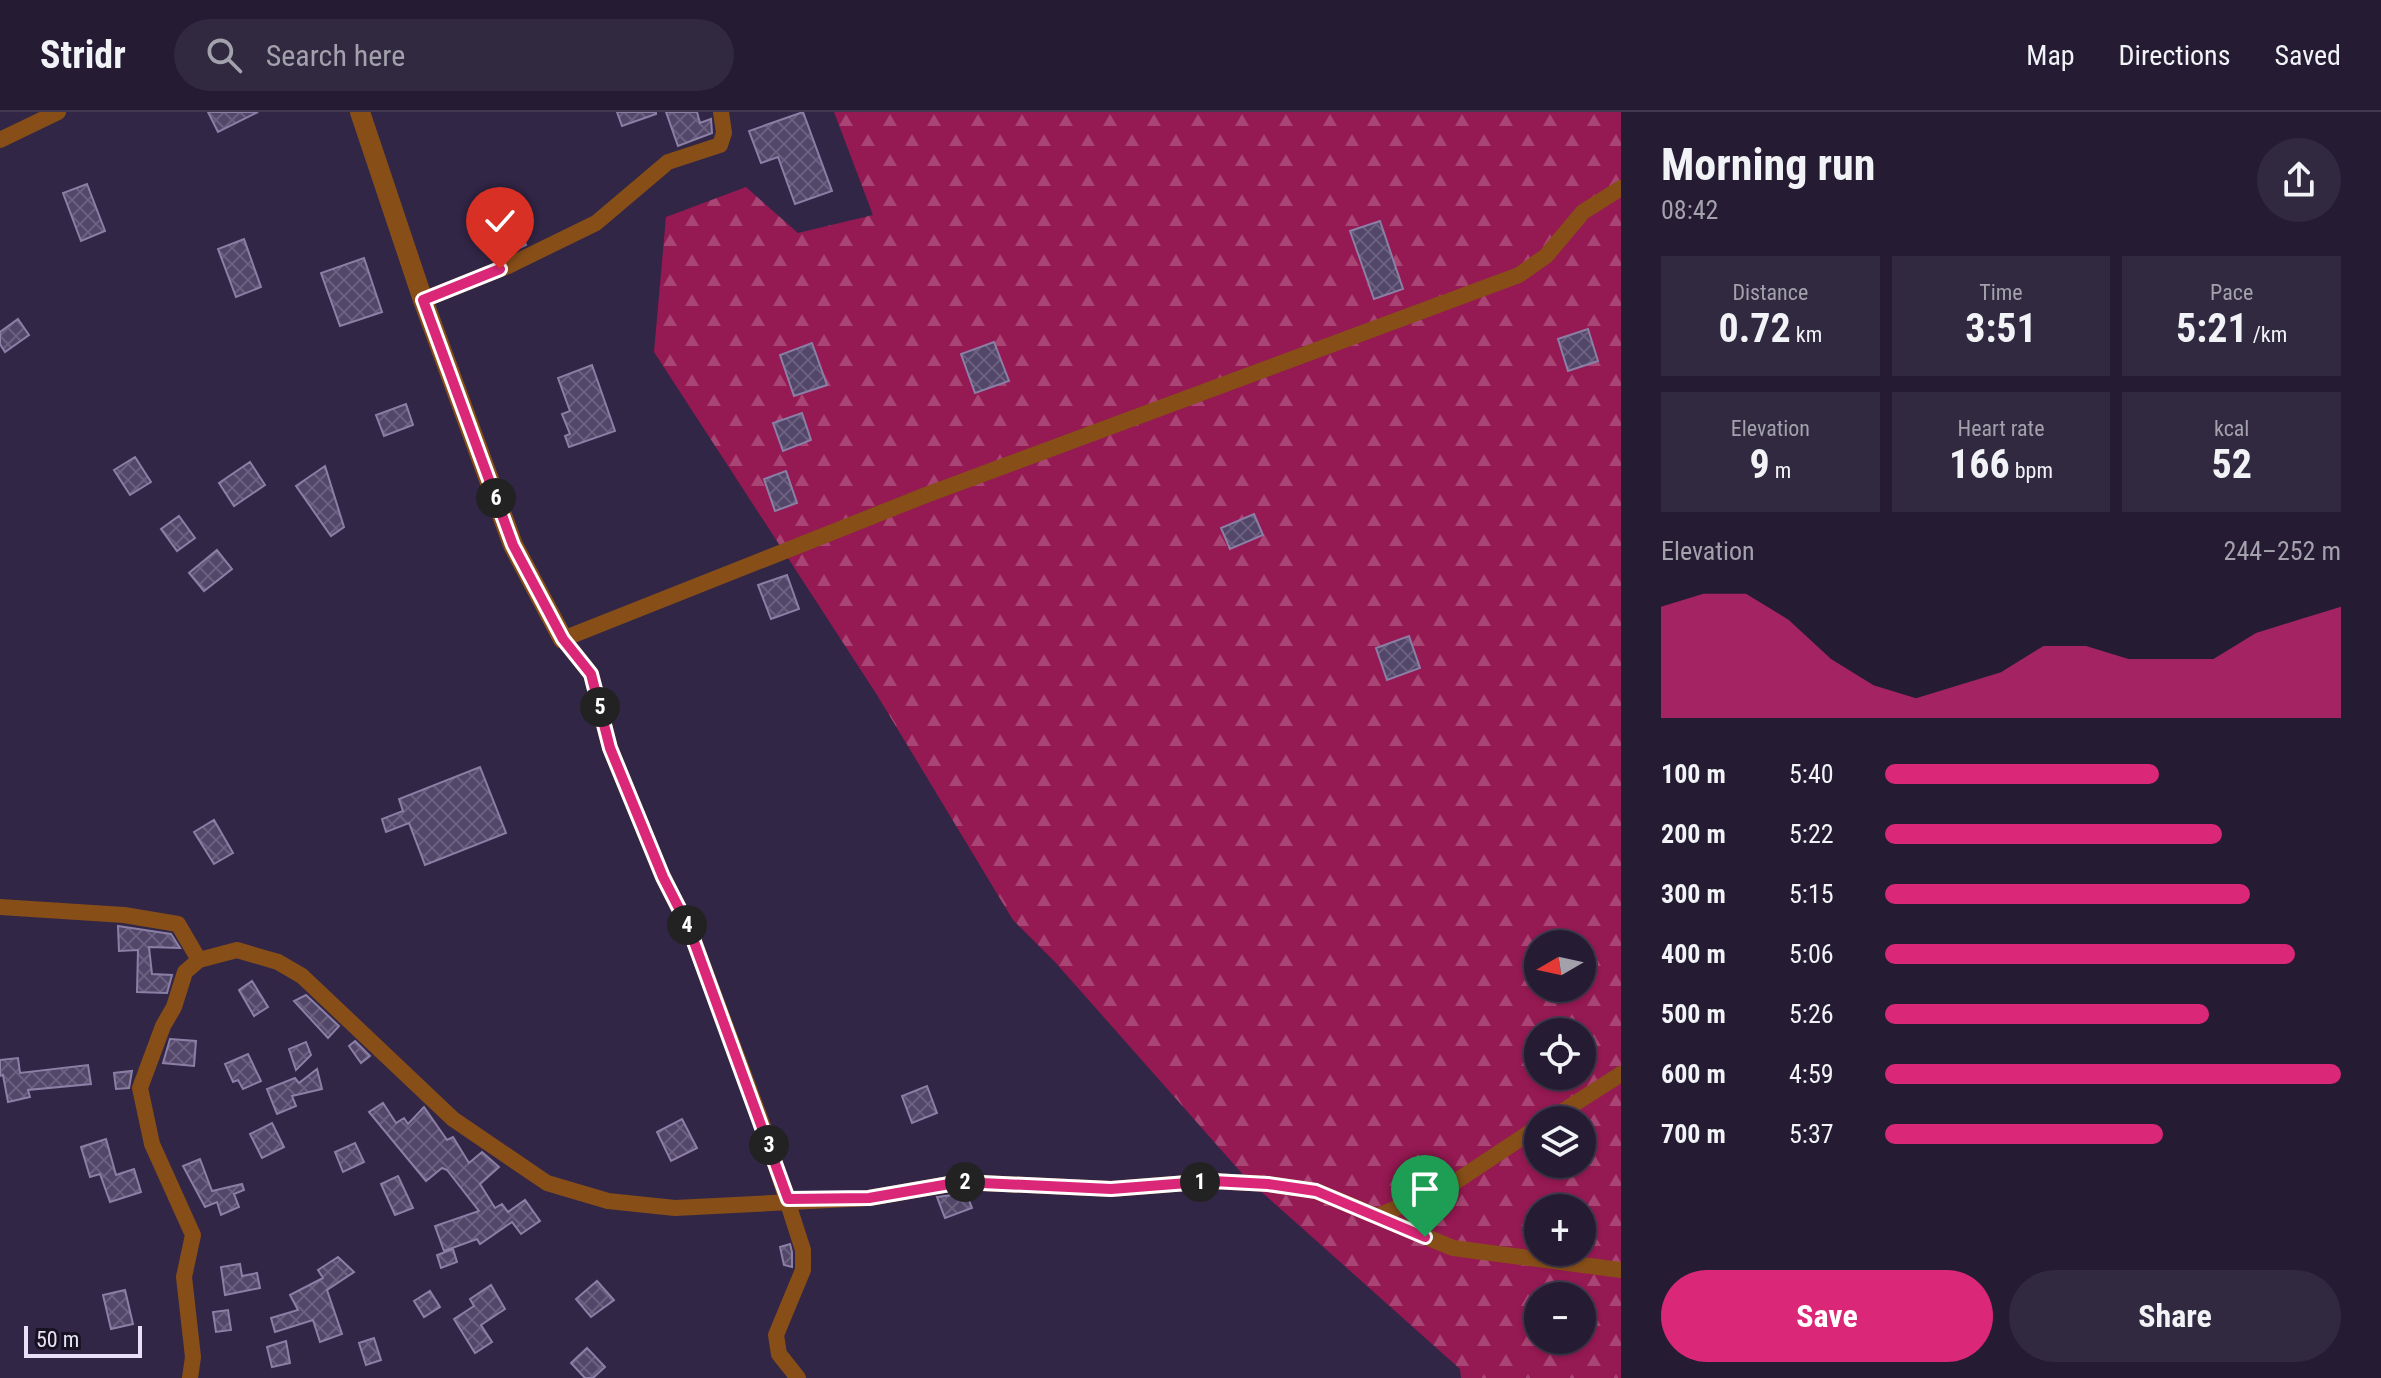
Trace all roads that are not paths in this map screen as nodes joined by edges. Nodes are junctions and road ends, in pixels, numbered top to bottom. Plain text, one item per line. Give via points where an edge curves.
1 (58, 112) edge
2 (360, 112) edge
3 (721, 112) edge
4 (0, 140) edge
5 (1621, 188) edge
6 (423, 300) junction
7 (563, 639) junction
8 (0, 907) edge
9 (199, 960) junction
10 (1621, 1074) edge
11 (1571, 1106) edge
12 (1524, 1136) edge
13 (788, 1199) junction
14 (1380, 1215) junction
15 (1621, 1270) edge
16 (190, 1378) edge
17 (798, 1378) edge

1 - 4 street
2 - 6 street
3 - 6 street via 720,145 668,162 604,218 508,266
5 - 7 street via 1583,212 1546,256 1519,275 941,490
6 - 7 street via 513,545
7 - 13 street via 591,674 610,748 689,928
8 - 9 street via 178,924
9 - 13 street via 237,950 278,962 302,976 453,1119 547,1183 645,1207
9 - 16 street via 185,972 140,1088 152,1144 193,1235 184,1287 193,1357
10 - 11 street
12 - 14 street via 1452,1184
13 - 14 street via 869,1198 961,1182 1111,1189 1213,1181 1316,1191
13 - 17 street via 804,1260 776,1345
14 - 15 street via 1465,1251

